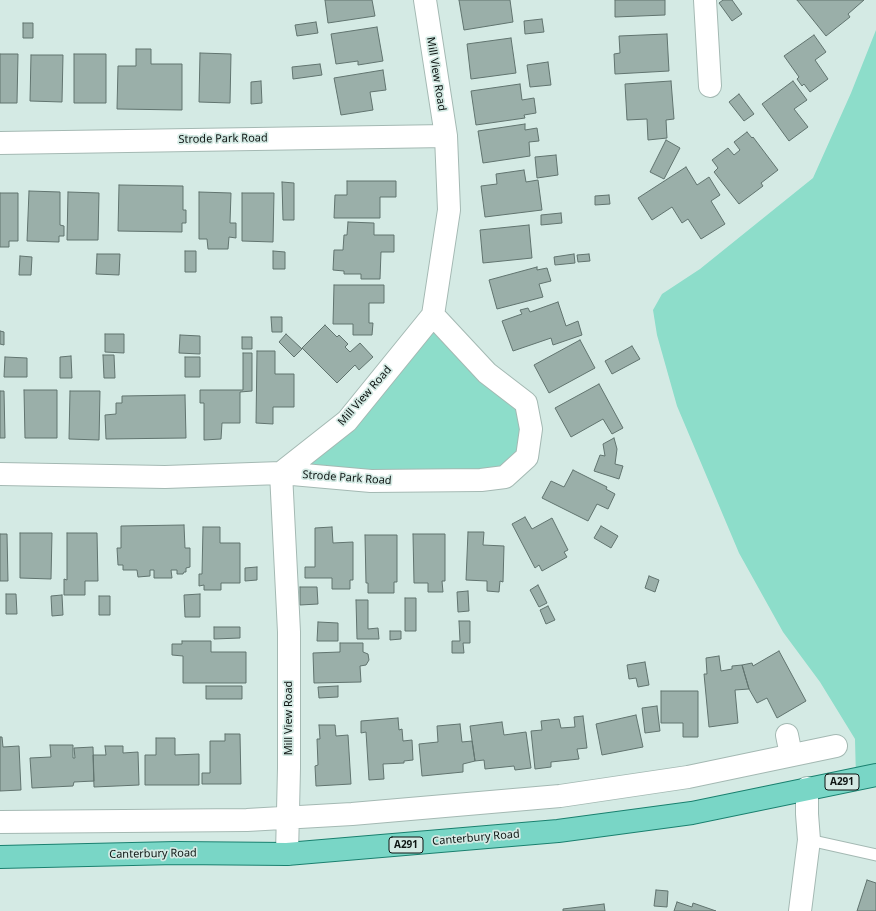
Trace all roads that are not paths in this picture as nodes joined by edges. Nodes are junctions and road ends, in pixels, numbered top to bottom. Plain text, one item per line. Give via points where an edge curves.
1 (425, 0) edge
2 (705, 0) edge
3 (710, 86) dead end
4 (446, 136) junction
5 (0, 143) edge
6 (433, 314) junction
7 (281, 473) junction
8 (0, 474) edge
9 (836, 746) dead end
10 (876, 775) edge
11 (807, 788) junction
12 (287, 818) junction
13 (0, 822) edge
14 (809, 840) junction
15 (287, 854) junction
16 (876, 855) edge
17 (0, 857) edge
18 (800, 911) edge

1 - 4 street, Mill View Road
2 - 3 street
4 - 5 street, Strode Park Road
4 - 6 street, Mill View Road via 449,210
6 - 7 street, Mill View Road via 347,421
6 - 7 street, Strode Park Road via 487,373 526,403 531,429 527,457 505,477 481,480 371,481
7 - 8 street, Strode Park Road via 165,477
7 - 12 street, Mill View Road via 289,632
9 - 12 street via 789,745 688,777 560,796
10 - 11 main road, Canterbury Road / A291
11 - 14 street
11 - 15 main road, Canterbury Road / A291 via 692,813 558,831
12 - 13 street
12 - 15 street, Mill View Road
14 - 16 lane
14 - 18 street
15 - 17 main road, Canterbury Road / A291 via 176,853

